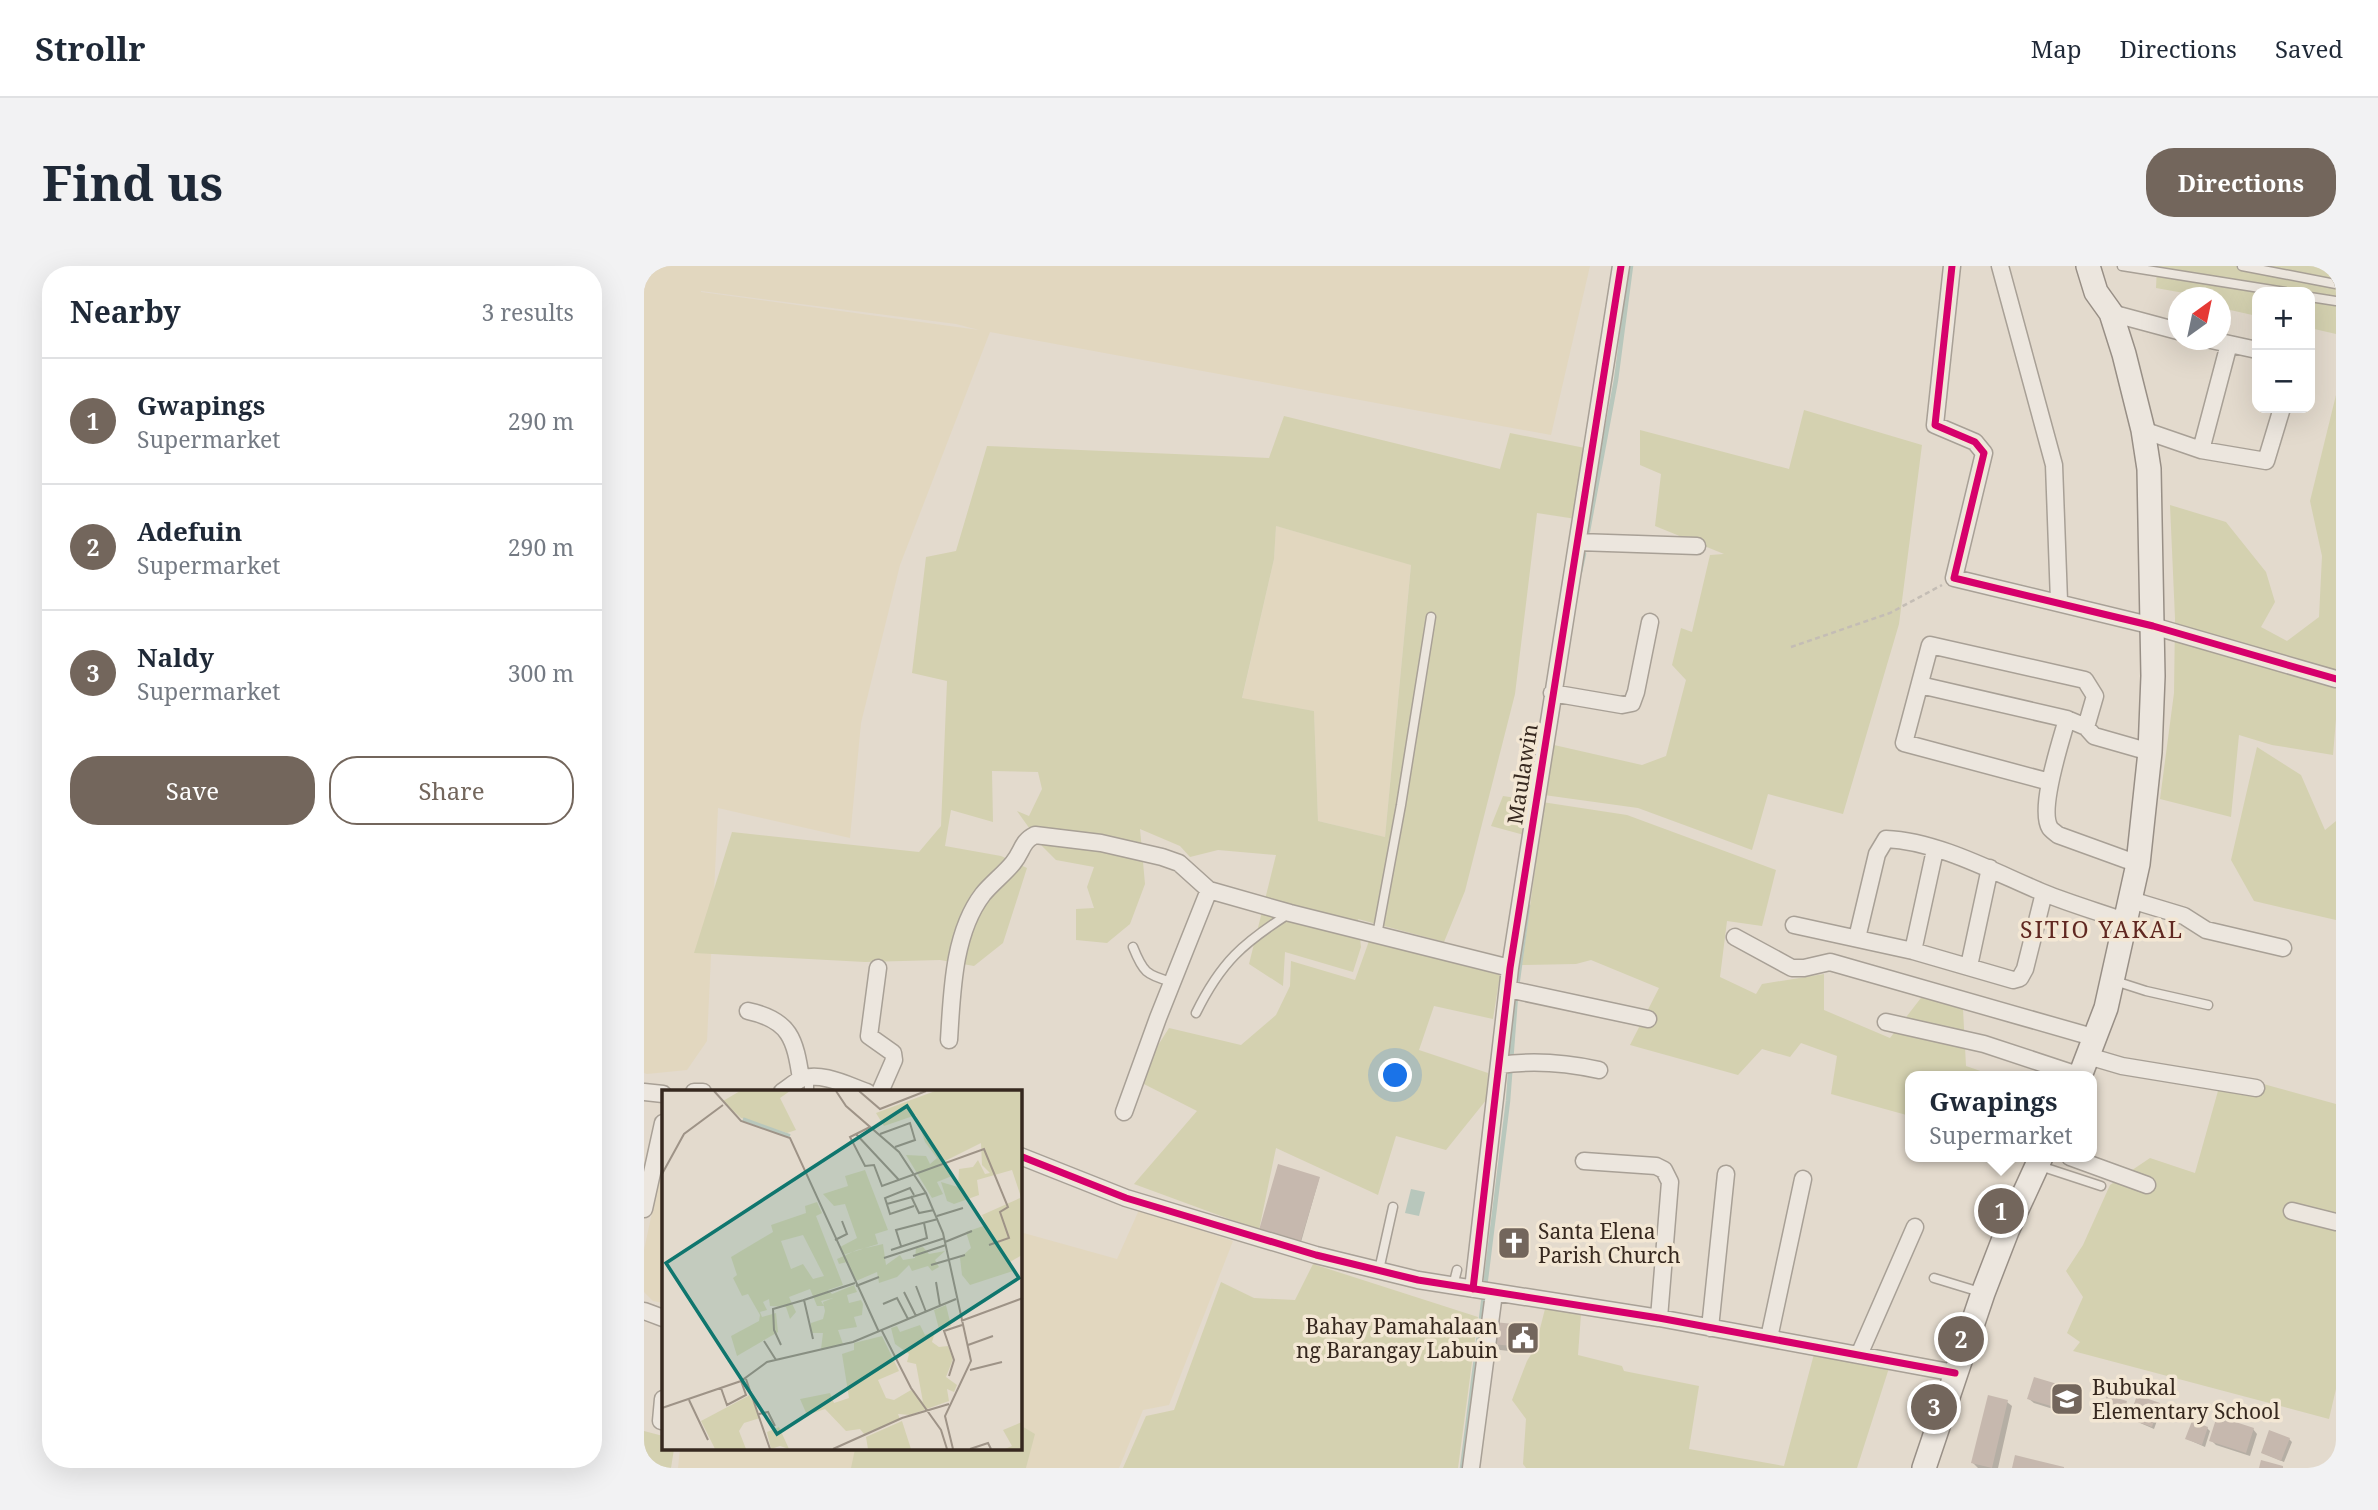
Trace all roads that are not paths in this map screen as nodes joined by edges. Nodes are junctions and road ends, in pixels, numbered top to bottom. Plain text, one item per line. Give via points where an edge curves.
1 (1621, 266) edge
2 (1952, 266) edge
3 (2000, 266) edge
4 (2088, 266) edge
5 (2122, 266) edge
6 (2193, 266) edge
7 (2242, 266) edge
8 (2192, 276) junction
9 (2336, 284) edge
10 (2256, 287) edge
11 (2315, 297) edge
12 (2336, 301) edge
13 (2111, 313) junction
14 (2168, 328) edge
15 (2231, 344) edge
16 (2252, 349) edge
17 (2228, 350) edge
18 (2280, 413) edge
19 (2143, 430) junction
20 (2202, 450) junction
21 (1578, 542) junction
22 (1697, 547) dead end
23 (2059, 601) junction
24 (1431, 617) dead end
25 (1650, 622) dead end
26 (2152, 626) junction
27 (2336, 679) edge
28 (1920, 685) junction
29 (1552, 693) junction
30 (2067, 719) junction
31 (2086, 727) junction
32 (2150, 752) junction
33 (2050, 782) junction
34 (1936, 850) junction
35 (2138, 864) junction
36 (1990, 868) junction
37 (1209, 890) junction
38 (2044, 893) junction
39 (2129, 911) junction
40 (1290, 913) junction
41 (1794, 925) dead end
42 (1377, 935) junction
43 (1735, 937) dead end
44 (1857, 938) junction
45 (1133, 947) dead end
46 (2283, 948) dead end
47 (1913, 951) junction
48 (1969, 966) junction
49 (878, 968) dead end
50 (1510, 968) junction
51 (2112, 980) junction
52 (1172, 982) junction
53 (1508, 989) junction
54 (2208, 1005) dead end
55 (748, 1011) dead end
56 (1196, 1013) dead end
57 (1648, 1019) dead end
58 (1886, 1022) dead end
59 (949, 1040) dead end
60 (2087, 1061) edge
61 (1500, 1065) junction
62 (1599, 1070) dead end
63 (806, 1083) edge
64 (2256, 1088) dead end
65 (787, 1090) edge
66 (861, 1090) edge
67 (881, 1090) edge
68 (644, 1092) edge
69 (662, 1094) edge
70 (1124, 1112) dead end
71 (662, 1128) edge
72 (1022, 1157) edge
73 (1584, 1161) dead end
74 (2039, 1162) edge
75 (2041, 1162) edge
76 (2084, 1162) edge
77 (1726, 1174) dead end
78 (1803, 1178) dead end
79 (2147, 1185) dead end
80 (2101, 1186) dead end
81 (1394, 1207) dead end
82 (644, 1209) edge
83 (2292, 1211) dead end
84 (2336, 1222) edge
85 (1915, 1227) dead end
86 (1379, 1270) junction
87 (1934, 1278) dead end
88 (1473, 1289) junction
89 (1494, 1293) junction
90 (1983, 1293) junction
91 (644, 1311) edge
92 (662, 1318) edge
93 (1659, 1318) junction
94 (1710, 1328) junction
95 (1769, 1338) junction
96 (1859, 1355) junction
97 (1955, 1373) junction
98 (662, 1410) edge
99 (661, 1421) dead end
100 (1471, 1468) edge
101 (1924, 1468) edge

1 - 21 street, Maulawin
2 - 23 street via 1935,425 1975,442 1984,453 1954,578
3 - 23 street via 2054,465
4 - 13 main road via 2096,292
5 - 8 lane
6 - 8 lane
7 - 9 lane
8 - 10 lane
11 - 12 lane
13 - 14 street
13 - 19 main road
15 - 16 street
17 - 20 street
18 - 20 street via 2266,461
19 - 20 street
19 - 26 main road via 2149,469
21 - 22 street
21 - 29 street, Maulawin
23 - 26 street
24 - 42 lane
25 - 29 street via 1632,703
26 - 27 street
26 - 32 main road
28 - 30 street
28 - 31 street via 1930,645 2085,680 2095,696
28 - 33 street via 1904,743
29 - 50 street, Maulawin
30 - 31 street
30 - 33 street
31 - 32 street via 2094,736
32 - 35 main road
33 - 35 street via 2050,829
34 - 36 street
34 - 44 street via 1886,839 1877,854
34 - 47 street
35 - 39 main road
36 - 38 street
36 - 48 street
37 - 40 street
37 - 52 street
37 - 59 street via 1179,863 1162,857 1101,843 1035,835 1026,839 1012,864 974,909 961,942 953,975
38 - 39 street
38 - 48 street via 2020,978 2013,980
39 - 46 street via 2184,916 2206,930
39 - 51 main road
40 - 42 street
40 - 56 lane via 1223,966
41 - 44 street
42 - 50 street
43 - 60 street via 1792,968 1830,962
44 - 47 street
45 - 52 lane via 1150,976
47 - 48 street
49 - 67 street via 869,1036 893,1053 894,1060
50 - 53 street, Maulawin
51 - 54 lane
51 - 60 main road
52 - 70 street
53 - 57 street
53 - 61 street, Maulawin
55 - 63 street via 780,1023 797,1050
58 - 60 street
60 - 64 street
61 - 62 street via 1560,1064
61 - 88 street, Maulawin
63 - 65 street
63 - 66 street via 823,1078
68 - 69 street
71 - 82 street
72 - 86 street via 1126,1198
73 - 93 street via 1656,1166 1670,1182
74 - 90 main road
75 - 80 lane
76 - 79 street
77 - 94 street
78 - 95 street
81 - 86 lane
83 - 84 street
85 - 96 street
86 - 88 street via 1455,1278
87 - 90 lane
88 - 89 street
89 - 93 street
89 - 100 street
90 - 97 main road
91 - 92 street
93 - 94 street
94 - 95 street
95 - 96 street
96 - 97 street
97 - 101 main road
98 - 99 street

